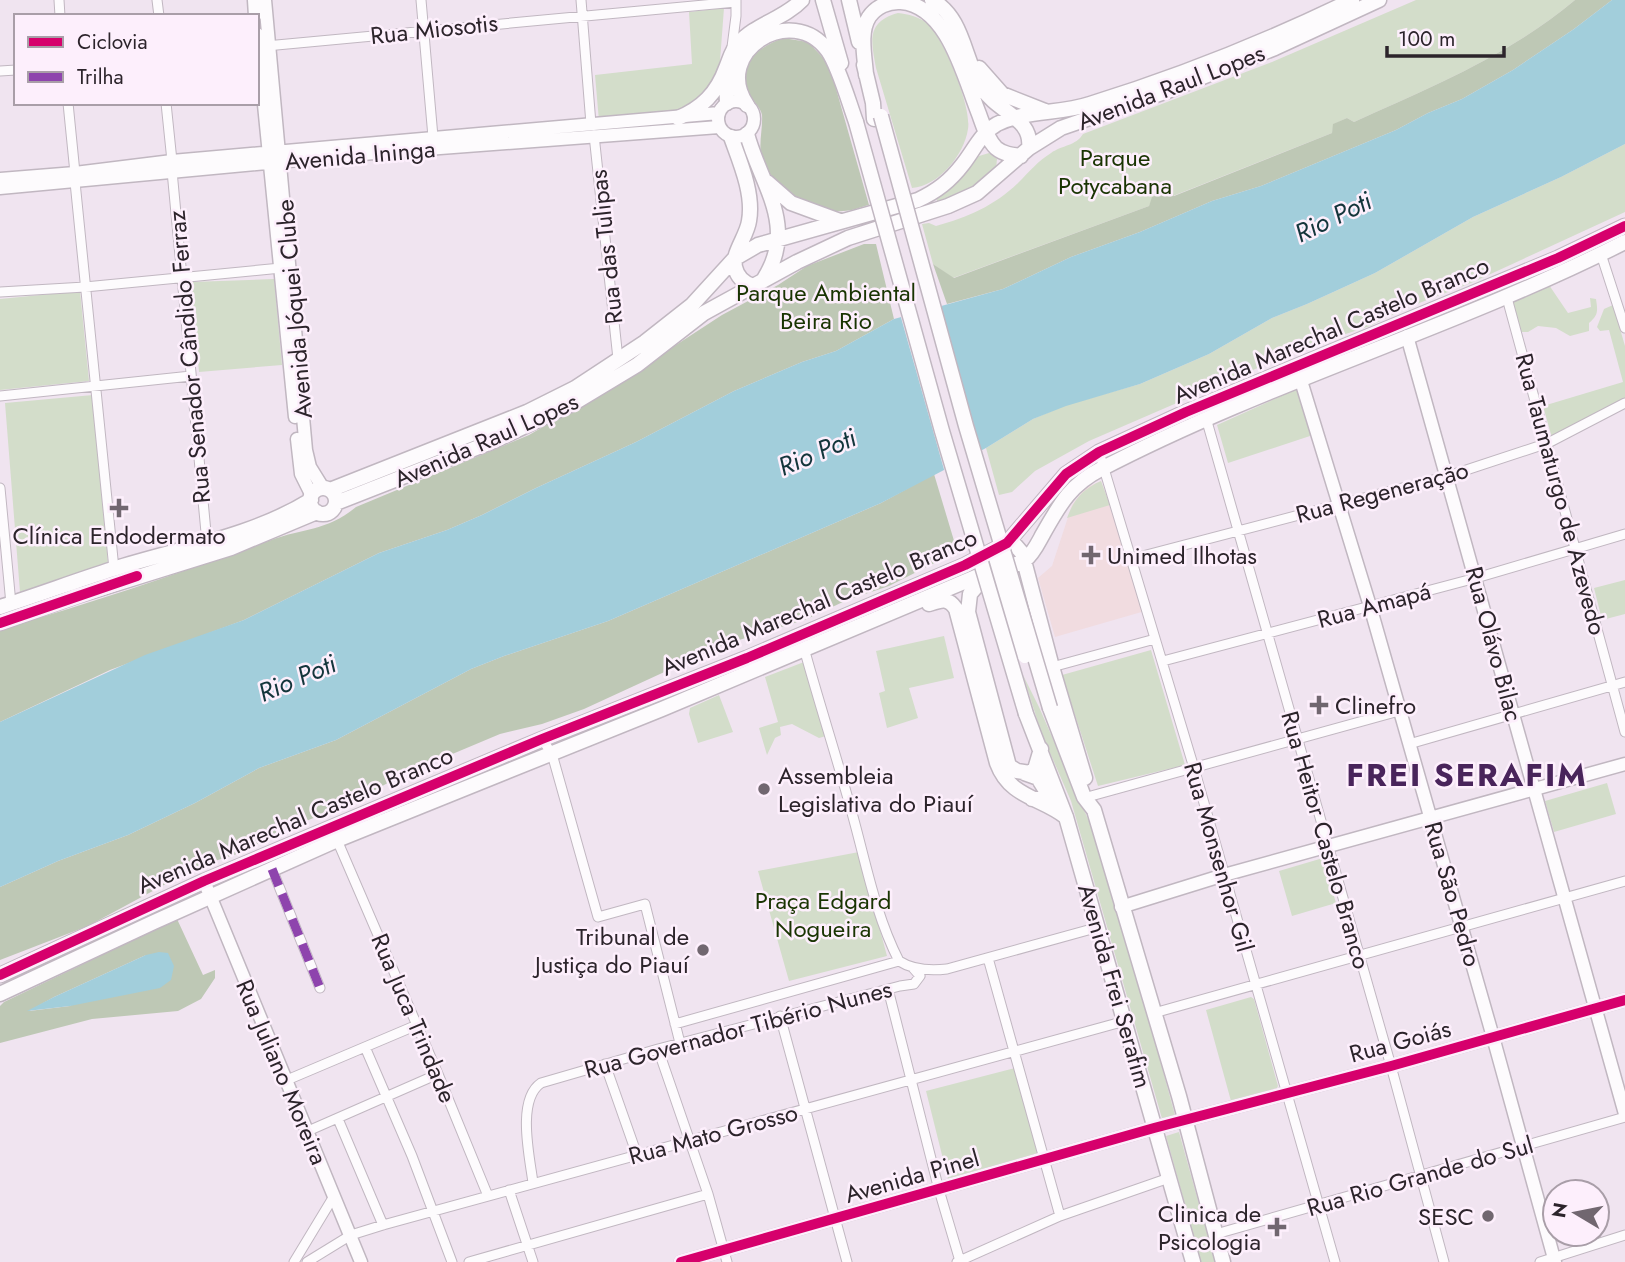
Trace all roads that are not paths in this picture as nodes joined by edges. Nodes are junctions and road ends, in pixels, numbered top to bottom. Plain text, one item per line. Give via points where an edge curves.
1 (265, 0) edge
2 (421, 0) edge
3 (581, 0) edge
4 (802, 0) edge
5 (823, 0) edge
6 (849, 0) edge
7 (932, 0) edge
8 (1352, 0) edge
9 (1379, 0) edge
10 (736, 1) edge
11 (583, 15) junction
12 (425, 29) junction
13 (261, 43) edge
14 (731, 54) junction
15 (970, 56) junction
16 (726, 69) junction
17 (866, 75) junction
18 (968, 85) junction
19 (68, 105) edge
20 (166, 105) edge
21 (747, 105) junction
22 (723, 108) junction
23 (1051, 112) junction
24 (1014, 117) junction
25 (678, 118) junction
26 (856, 122) junction
27 (593, 130) junction
28 (725, 132) junction
29 (986, 132) junction
30 (747, 134) junction
31 (433, 137) junction
32 (1025, 152) junction
33 (275, 158) junction
34 (172, 166) junction
35 (953, 176) junction
36 (75, 178) junction
37 (0, 179) edge
38 (766, 181) junction
39 (0, 188) edge
40 (842, 221) junction
41 (1625, 226) edge
42 (778, 238) junction
43 (1625, 242) edge
44 (1601, 254) junction
45 (734, 260) junction
46 (1561, 265) junction
47 (281, 268) junction
48 (181, 278) junction
49 (758, 283) junction
50 (85, 287) junction
51 (0, 292) edge
52 (1507, 298) junction
53 (1623, 310) edge
54 (1625, 328) edge
55 (1407, 336) junction
56 (618, 359) junction
57 (1299, 373) junction
58 (191, 376) junction
59 (94, 384) junction
60 (0, 396) edge
61 (1625, 403) edge
62 (1206, 418) junction
63 (1548, 443) junction
64 (1100, 452) junction
65 (1104, 467) junction
66 (1448, 476) junction
67 (0, 488) edge
68 (321, 498) junction
69 (1340, 504) junction
70 (1239, 530) junction
71 (1625, 534) edge
72 (207, 543) junction
73 (1007, 543) junction
74 (1576, 549) junction
75 (1131, 559) junction
76 (1024, 560) junction
77 (114, 569) junction
78 (989, 571) junction
79 (1476, 578) junction
80 (6, 605) edge
81 (1370, 606) junction
82 (891, 613) junction
83 (0, 623) edge
84 (967, 629) junction
85 (1266, 634) junction
86 (1156, 639) junction
87 (803, 648) junction
88 (1163, 661) junction
89 (750, 664) junction
90 (1052, 667) junction
91 (736, 670) junction
92 (1625, 682) edge
93 (1613, 686) junction
94 (1399, 711) junction
95 (1513, 715) junction
96 (1625, 732) edge
97 (1297, 738) junction
98 (542, 739) junction
99 (1409, 744) junction
100 (1041, 749) junction
101 (552, 754) junction
102 (1625, 764) edge
103 (1194, 768) junction
104 (1031, 776) junction
105 (1535, 789) junction
106 (1027, 797) junction
107 (1092, 803) junction
108 (372, 810) junction
109 (1066, 817) junction
110 (1431, 819) junction
111 (377, 824) junction
112 (337, 841) junction
113 (1329, 847) junction
114 (272, 869) junction
115 (1224, 875) junction
116 (204, 881) junction
117 (1625, 881) edge
118 (211, 896) junction
119 (1564, 898) junction
120 (1121, 907) junction
121 (106, 924) junction
122 (1099, 927) junction
123 (1462, 927) junction
124 (113, 941) junction
125 (1360, 956) junction
126 (988, 958) junction
127 (898, 961) junction
128 (913, 968) junction
129 (0, 975) edge
130 (1256, 986) junction
131 (320, 988) dead end
132 (888, 989) junction
133 (0, 994) edge
134 (1625, 1000) edge
135 (1595, 1009) junction
136 (1154, 1013) junction
137 (780, 1016) junction
138 (1125, 1021) junction
139 (675, 1024) junction
140 (417, 1025) junction
141 (1493, 1037) junction
142 (681, 1043) junction
143 (365, 1046) junction
144 (658, 1049) junction
145 (1015, 1052) junction
146 (605, 1064) junction
147 (1391, 1066) junction
148 (438, 1074) junction
149 (287, 1080) junction
150 (910, 1080) junction
151 (1287, 1094) junction
152 (388, 1098) junction
153 (804, 1109) junction
154 (1625, 1115) edge
155 (338, 1119) junction
156 (1185, 1120) junction
157 (1154, 1128) junction
158 (308, 1131) junction
159 (688, 1141) junction
160 (1523, 1147) junction
161 (637, 1155) junction
162 (1045, 1161) junction
163 (1422, 1175) junction
164 (1169, 1178) junction
165 (533, 1184) junction
166 (509, 1190) junction
167 (939, 1190) junction
168 (708, 1194) junction
169 (334, 1196) junction
170 (488, 1196) junction
171 (1319, 1204) junction
172 (434, 1211) junction
173 (1060, 1216) junction
174 (835, 1219) junction
175 (383, 1225) junction
176 (1216, 1234) junction
177 (351, 1235) junction
178 (1625, 1236) edge
179 (527, 1246) junction
180 (723, 1249) junction
181 (302, 1250) junction
182 (1554, 1260) edge
183 (308, 1261) edge
184 (958, 1261) edge
185 (294, 1262) edge
186 (361, 1262) edge
187 (452, 1262) edge
188 (469, 1262) edge
189 (533, 1262) edge
190 (681, 1262) edge
191 (727, 1262) edge
192 (847, 1262) edge
193 (1193, 1262) edge
194 (1223, 1262) edge
195 (1335, 1262) edge
196 (1444, 1262) edge
197 (1539, 1262) edge

1 - 13 street, Avenida Jóquei Clube
2 - 12 street
3 - 11 street, Rua das Tulipas
4 - 14 main road via 749,35
5 - 26 main road
6 - 17 main road
7 - 15 main road via 953,19
8 - 23 main road, Avenida Raul Lopes via 1273,37 1122,93
9 - 32 main road, Avenida Raul Lopes via 1275,48 1061,128
10 - 11 street, Rua Miosotis
10 - 14 street
11 - 12 street, Rua Miosotis
11 - 27 street, Rua das Tulipas
12 - 13 street, Rua Miosotis
12 - 31 street
13 - 33 street, Avenida Jóquei Clube
14 - 16 main road
15 - 23 main road via 1003,94
15 - 24 main road via 987,95
16 - 22 main road
16 - 25 main road via 707,102
17 - 18 main road via 863,32 867,20 883,5 899,1 932,15
17 - 107 main road, Avenida Frei Serafim, bridge via 1047,709 1084,797
18 - 29 main road
18 - 35 main road via 975,123
19 - 36 street
20 - 34 street, Rua Senador Cândido Ferraz
21 - 22 street via 737,101
21 - 26 main road via 736,76 745,54 769,33 790,29 818,40 829,52
21 - 30 street via 754,119
22 - 25 street, Avenida Ininga
22 - 28 street
23 - 24 main road, Avenida Raul Lopes
24 - 29 main road, Avenida Raul Lopes
24 - 32 main road via 1029,131
25 - 27 street, Avenida Ininga
26 - 100 main road, Avenida Frei Serafim, bridge via 946,444
27 - 28 street, Avenida Ininga
27 - 31 street, Avenida Ininga
27 - 33 street, Avenida Ininga
27 - 56 street, Rua das Tulipas
28 - 30 street
28 - 45 main road via 739,159 750,211
29 - 32 main road via 1002,152
29 - 35 main road, Avenida Raul Lopes
30 - 38 main road
31 - 33 street, Avenida Ininga
32 - 49 main road, Avenida Raul Lopes via 966,199 848,238
33 - 34 street, Avenida Ininga
33 - 47 street, Avenida Jóquei Clube
33 - 68 street, Avenida Jóquei Clube via 306,450
34 - 36 street, Avenida Ininga
34 - 48 street, Rua Senador Cândido Ferraz
35 - 40 main road, Avenida Raul Lopes via 918,200
36 - 37 street, Avenida Ininga
36 - 39 street, Avenida Ininga
36 - 50 street
38 - 40 main road via 791,203
38 - 42 main road
40 - 42 main road, Avenida Raul Lopes
41 - 46 main road, Avenida Marechal Castelo Branco
42 - 45 main road, Avenida Raul Lopes
42 - 49 main road via 777,255
43 - 44 main road, Avenida Marechal Castelo Branco
44 - 46 main road, Avenida Marechal Castelo Branco
44 - 53 street
45 - 49 main road via 739,277
45 - 56 main road, Avenida Raul Lopes via 692,305
46 - 52 main road, Avenida Marechal Castelo Branco
46 - 57 main road, Avenida Marechal Castelo Branco
47 - 48 street
47 - 68 street, Avenida Jóquei Clube via 301,474
48 - 50 street
48 - 58 street, Rua Senador Cândido Ferraz
49 - 68 main road, Avenida Raul Lopes via 705,313 637,365 574,403 494,441
50 - 51 street
50 - 59 street
52 - 55 main road, Avenida Marechal Castelo Branco
52 - 63 street, Rua Taumaturgo de Azevedo
53 - 54 street
55 - 57 main road, Avenida Marechal Castelo Branco
55 - 66 street, Rua Olávo Bilac
56 - 68 main road, Avenida Raul Lopes via 527,412
57 - 62 main road, Avenida Marechal Castelo Branco
57 - 64 main road, Avenida Marechal Castelo Branco via 1186,412
57 - 69 street, Rua São Pedro
58 - 59 street
58 - 72 street, Rua Senador Cândido Ferraz
59 - 60 street
59 - 77 street
61 - 63 street, Rua Regeneração
62 - 65 main road, Avenida Marechal Castelo Branco
62 - 70 street, Rua Heitor Castelo Branco
63 - 66 street, Rua Regeneração
63 - 74 street, Rua Taumaturgo de Azevedo
64 - 65 street, Rua Monsenhor Gil
64 - 73 main road, Avenida Marechal Castelo Branco via 1066,474
65 - 75 street, Rua Monsenhor Gil
65 - 76 main road, Avenida Marechal Castelo Branco via 1072,489
66 - 69 street, Rua Regeneração
66 - 79 street, Rua Olávo Bilac
67 - 80 street
68 - 72 main road, Avenida Raul Lopes
68 - 83 main road, Avenida Raul Lopes via 231,548
69 - 70 street, Rua Regeneração
69 - 81 street, Rua São Pedro
70 - 75 street, Rua Regeneração
70 - 85 street, Rua Heitor Castelo Branco
71 - 74 street, Rua Amapá
72 - 77 main road, Avenida Raul Lopes
73 - 76 main road via 1018,547
73 - 89 main road, Avenida Marechal Castelo Branco
74 - 79 street, Rua Amapá
74 - 93 street, Rua Taumaturgo de Azevedo
75 - 86 street, Rua Monsenhor Gil
76 - 78 main road, Avenida Marechal Castelo Branco
76 - 90 main road
77 - 80 main road, Avenida Raul Lopes
78 - 82 main road, Avenida Marechal Castelo Branco
78 - 84 main road via 970,594
79 - 81 street, Rua Amapá
79 - 95 street, Rua Olávo Bilac
81 - 85 street, Rua Amapá
81 - 94 street, Rua São Pedro
82 - 84 main road via 946,600
82 - 87 main road, Avenida Marechal Castelo Branco
84 - 104 main road via 1009,766
84 - 106 main road via 1000,770
85 - 88 street, Rua Amapá
85 - 97 street, Rua Heitor Castelo Branco
86 - 88 street, Rua Monsenhor Gil
86 - 90 street
87 - 89 main road, Avenida Marechal Castelo Branco
87 - 127 street via 876,904
88 - 103 street, Rua Monsenhor Gil
89 - 91 main road, Avenida Marechal Castelo Branco
90 - 107 main road
91 - 98 main road, Avenida Marechal Castelo Branco
91 - 101 main road, Avenida Marechal Castelo Branco
92 - 93 street
93 - 95 street
93 - 96 street, Rua Taumaturgo de Azevedo
94 - 97 street
94 - 99 street, Rua São Pedro
95 - 99 street
95 - 105 street, Rua Olávo Bilac
97 - 103 street
97 - 113 street, Rua Heitor Castelo Branco
98 - 101 street
98 - 108 main road, Avenida Marechal Castelo Branco
99 - 110 street, Rua São Pedro
100 - 104 main road
100 - 109 main road, Avenida Frei Serafim
101 - 111 main road, Avenida Marechal Castelo Branco
101 - 139 street via 598,917 645,904
102 - 105 street
103 - 107 street
103 - 115 street, Rua Monsenhor Gil
104 - 106 main road
105 - 110 street
105 - 119 street, Rua Olávo Bilac
106 - 109 main road
107 - 120 main road, Avenida Frei Serafim
108 - 111 main road
108 - 116 main road, Avenida Marechal Castelo Branco
109 - 122 main road, Avenida Frei Serafim
110 - 113 street
110 - 123 street, Rua São Pedro
111 - 112 main road, Avenida Marechal Castelo Branco
112 - 114 main road, Avenida Marechal Castelo Branco
112 - 140 street, Rua Juca Trindade
113 - 115 street
113 - 125 street, Rua Heitor Castelo Branco
114 - 118 main road, Avenida Marechal Castelo Branco
114 - 131 street
115 - 120 street
115 - 130 street, Rua Monsenhor Gil
116 - 118 street, Rua Juliano Moreira
116 - 121 main road, Avenida Marechal Castelo Branco
117 - 119 street
118 - 124 main road, Avenida Marechal Castelo Branco
118 - 149 street, Rua Juliano Moreira
119 - 123 street
119 - 135 street, Rua Olávo Bilac
120 - 136 main road, Avenida Frei Serafim
121 - 124 main road
121 - 129 main road, Avenida Marechal Castelo Branco
122 - 126 street, Rua Governador Tibério Nunes
122 - 138 main road, Avenida Frei Serafim
123 - 125 street
123 - 141 street, Rua São Pedro
124 - 133 main road, Avenida Marechal Castelo Branco
125 - 130 street
125 - 147 street, Rua Heitor Castelo Branco
126 - 128 street, Rua Governador Tibério Nunes via 940,970
126 - 145 street
127 - 128 street, Rua Governador Tibério Nunes
127 - 139 street, Rua Governador Tibério Nunes
128 - 132 street, Rua Governador Tibério Nunes via 919,972 919,981
130 - 136 street
130 - 151 street, Rua Monsenhor Gil
132 - 137 street, Rua Governador Tibério Nunes
132 - 150 street
134 - 135 street, Rua Goiás
135 - 141 street, Rua Goiás
135 - 154 street, Rua Olávo Bilac
136 - 156 main road, Avenida Frei Serafim
137 - 142 street, Rua Governador Tibério Nunes
137 - 153 street
138 - 145 street, Rua Mato Grosso
138 - 157 main road, Avenida Frei Serafim
139 - 142 street
140 - 143 street
140 - 148 street, Rua Juca Trindade
141 - 147 street, Rua Goiás
141 - 160 street, Rua São Pedro
142 - 144 street, Rua Governador Tibério Nunes
143 - 149 street
143 - 152 street
144 - 146 street, Rua Governador Tibério Nunes
144 - 159 street
145 - 150 street, Rua Mato Grosso
145 - 162 street
146 - 161 street
146 - 165 street, Rua Governador Tibério Nunes via 535,1086 526,1125
147 - 151 street, Rua Goiás
147 - 163 street, Rua Heitor Castelo Branco
148 - 152 street
148 - 170 street, Rua Juca Trindade
149 - 158 street, Rua Juliano Moreira
150 - 153 street, Rua Mato Grosso
150 - 167 street
151 - 156 street, Rua Goiás
151 - 171 street, Rua Monsenhor Gil
152 - 155 street
152 - 172 street
153 - 159 street, Rua Mato Grosso
153 - 174 street
154 - 160 street, Rua Rio Grande do Sul
155 - 158 street
155 - 175 street
156 - 157 street, Rua Goiás
156 - 176 main road, Avenida Frei Serafim
157 - 162 street, Avenida Pinel
157 - 164 main road, Avenida Frei Serafim
158 - 169 street, Rua Juliano Moreira
159 - 161 street, Rua Mato Grosso
159 - 168 street
160 - 163 street, Rua Rio Grande do Sul
160 - 182 street, Rua São Pedro
161 - 165 street, Rua Mato Grosso
162 - 167 street, Avenida Pinel
162 - 173 street
163 - 171 street, Rua Rio Grande do Sul
163 - 196 street, Rua Heitor Castelo Branco
164 - 173 street
164 - 193 main road, Avenida Frei Serafim
165 - 166 street, Rua Mato Grosso
166 - 170 street, Rua Mato Grosso
166 - 179 street
167 - 174 street, Avenida Pinel
167 - 184 street
168 - 179 street
168 - 180 street
169 - 177 street, Rua Juliano Moreira
169 - 181 street
170 - 172 street, Rua Mato Grosso
171 - 176 street, Rua Rio Grande do Sul
171 - 195 street, Rua Monsenhor Gil
172 - 175 street, Rua Mato Grosso
172 - 187 street
173 - 184 street
174 - 180 street, Avenida Pinel
174 - 192 street
175 - 177 street, Rua Mato Grosso
176 - 194 main road, Avenida Frei Serafim
177 - 183 street, Rua Mato Grosso
177 - 186 street, Rua Juliano Moreira
178 - 182 street
179 - 188 street
179 - 189 street
180 - 190 street, Avenida Pinel
180 - 191 street
181 - 183 street via 301,1258
181 - 185 street
182 - 197 street

